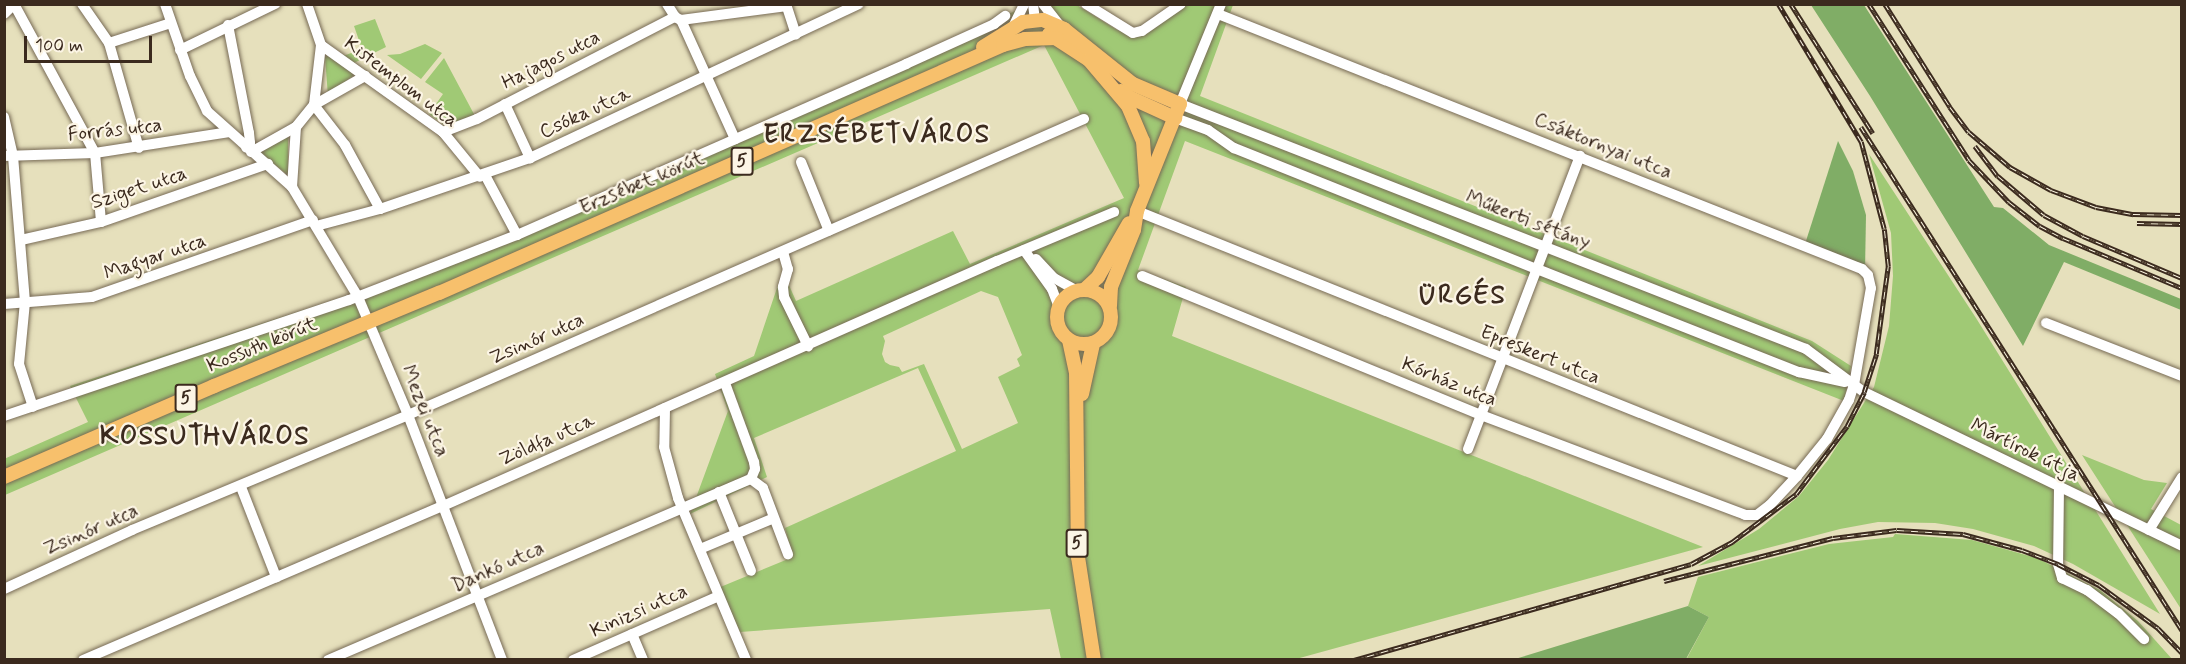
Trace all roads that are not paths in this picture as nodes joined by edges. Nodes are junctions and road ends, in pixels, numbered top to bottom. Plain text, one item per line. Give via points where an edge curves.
1 (14, 4) edge
2 (82, 4) edge
3 (165, 4) edge
4 (275, 4) edge
5 (307, 4) edge
6 (667, 4) edge
7 (859, 4) edge
8 (1024, 4) edge
9 (1033, 4) edge
10 (1043, 4) edge
11 (1086, 4) edge
12 (1181, 4) edge
13 (786, 5) edge
14 (841, 9) edge
15 (1220, 9) edge
16 (4, 14) edge
17 (678, 18) junction
18 (1035, 20) junction
19 (1009, 22) junction
20 (171, 23) junction
21 (228, 25) junction
22 (796, 34) junction
23 (1060, 34) junction
24 (110, 43) junction
25 (321, 45) junction
26 (1003, 45) junction
27 (180, 50) junction
28 (962, 64) junction
29 (365, 76) junction
30 (706, 76) junction
31 (1108, 80) junction
32 (505, 104) junction
33 (1180, 104) junction
34 (314, 105) junction
35 (4, 117) edge
36 (1175, 118) junction
37 (1084, 119) dead end
38 (296, 127) junction
39 (229, 132) junction
40 (443, 132) junction
41 (735, 139) junction
42 (139, 148) junction
43 (248, 150) junction
44 (95, 153) junction
45 (9, 156) edge
46 (1580, 156) junction
47 (530, 158) junction
48 (801, 162) dead end
49 (268, 164) junction
50 (482, 176) junction
51 (292, 187) junction
52 (1147, 188) junction
53 (380, 209) junction
54 (1114, 212) dead end
55 (1137, 212) junction
56 (101, 222) junction
57 (314, 223) junction
58 (829, 231) junction
59 (517, 235) junction
60 (21, 240) junction
61 (1546, 246) junction
62 (1023, 250) junction
63 (783, 252) junction
64 (1537, 269) junction
65 (1142, 276) dead end
66 (1081, 290) junction
67 (358, 297) junction
68 (25, 302) junction
69 (4, 304) edge
70 (1110, 306) junction
71 (1059, 307) junction
72 (370, 322) junction
73 (2046, 323) dead end
74 (1069, 340) junction
75 (1093, 344) junction
76 (808, 346) junction
77 (1817, 356) junction
78 (1502, 360) junction
79 (1809, 374) junction
80 (2181, 376) edge
81 (725, 382) junction
82 (1854, 385) junction
83 (33, 407) junction
84 (665, 408) junction
85 (408, 415) junction
86 (1481, 415) junction
87 (4, 416) edge
88 (1078, 426) junction
89 (1468, 449) dead end
90 (1797, 476) junction
91 (4, 477) edge
92 (2181, 477) edge
93 (751, 479) junction
94 (241, 486) junction
95 (2059, 487) junction
96 (719, 492) junction
97 (443, 506) junction
98 (682, 507) junction
99 (774, 518) junction
100 (2149, 530) junction
101 (736, 534) junction
102 (2181, 546) edge
103 (700, 549) junction
104 (788, 554) dead end
105 (751, 571) dead end
106 (276, 577) junction
107 (4, 589) edge
108 (478, 596) junction
109 (719, 596) junction
110 (632, 634) junction
111 (2144, 639) dead end
112 (83, 660) edge
113 (328, 660) edge
114 (502, 660) edge
115 (573, 660) edge
116 (643, 660) edge
117 (746, 660) edge
118 (1094, 660) edge

1 - 16 street
1 - 44 street
2 - 24 street
3 - 20 street, Mezei utca
4 - 21 street
5 - 25 street
6 - 17 street
7 - 14 street, Csóka utca
8 - 19 street
9 - 18 street
10 - 23 street
11 - 12 street via 1133,33
13 - 17 street, Hajagos utca
13 - 22 street
14 - 22 street, Csóka utca
15 - 33 street
15 - 46 street, Csáktornyai utca
17 - 30 street
17 - 32 street, Hajagos utca
18 - 19 main road, Erzsébet körút / 5
18 - 23 main road, 5 via 1051,23
18 - 26 main road
19 - 28 main road, Erzsébet körút / 5
19 - 41 street, Kossuth körút via 984,28
20 - 24 street
20 - 27 street, Mezei utca
21 - 27 street
21 - 43 street via 249,132
22 - 30 street, Csóka utca
23 - 26 main road, Erzsébet körút / 5
23 - 31 main road, 5
23 - 33 main road, 5 via 1133,84
24 - 42 street
25 - 29 street, Kistemplom utca
25 - 34 street
26 - 28 main road, Erzsébet körút / 5
27 - 39 street, Mezei utca via 200,100
28 - 72 main road, Erzsébet körút / 5
29 - 34 street
29 - 40 street, Kistemplom utca
30 - 41 street
30 - 47 street, Csóka utca
31 - 36 main road via 1129,97
31 - 52 main road, 5 via 1128,106 1141,135
32 - 40 street, Hajagos utca
32 - 47 street
33 - 36 main road, 5
33 - 61 street, Műkerti sétány
34 - 38 street
34 - 53 street via 345,145
35 - 45 street
36 - 52 main road, 5
36 - 64 street via 1208,130 1234,148
37 - 58 street, Zsinór utca
38 - 43 street
38 - 51 street
39 - 42 street, Forrás utca
39 - 43 street, Mezei utca
40 - 50 street, Kistemplom utca
41 - 59 street, Kossuth körút
42 - 44 street, Forrás utca
43 - 49 street, Mezei utca
44 - 45 street, Forrás utca
44 - 56 street
45 - 60 street
46 - 61 street
46 - 82 street, Csáktornyai utca via 1866,272 1871,288
47 - 50 street, Csóka utca
48 - 58 street
49 - 51 street, Mezei utca
49 - 56 street, Sziget utca
50 - 53 street, Csóka utca
50 - 59 street, Kistemplom utca
51 - 57 street, Mezei utca
52 - 55 main road, 5
53 - 57 street, Csóka utca
54 - 62 street, Zöldfa utca
55 - 66 main road, 5 via 1098,277
55 - 70 main road, 5 via 1134,230 1111,287
55 - 78 street, Epreskert utca
56 - 60 street, Sziget utca
57 - 67 street, Mezei utca
57 - 68 street, Magyar utca via 92,297
58 - 63 street, Zsinór utca
59 - 67 street, Kossuth körút
60 - 68 street
61 - 64 street
61 - 77 street, Műkerti sétány
62 - 66 street via 1054,278
62 - 71 street via 1052,289
62 - 76 street, Zöldfa utca
63 - 76 street via 788,269 784,297
63 - 85 street, Zsinór utca
64 - 78 street
64 - 79 street
65 - 86 street, Kórház utca
66 - 70 main road via 1099,294
66 - 71 main road, 5 via 1066,297
67 - 72 street, Mezei utca
67 - 83 street, Kossuth körút
68 - 69 street, Magyar utca
68 - 83 street via 19,364
70 - 75 main road, 5 via 1110,328
71 - 74 main road, 5 via 1058,326
72 - 85 street, Mezei utca
72 - 91 main road, Kossuth körút / 5
73 - 80 street
74 - 75 main road
74 - 88 main road, 5 via 1074,356
75 - 88 main road, 5
76 - 81 street, Zöldfa utca
77 - 79 street via 1818,368
77 - 82 street, Műkerti sétány
78 - 86 street
78 - 90 street, Epreskert utca
79 - 82 street
81 - 84 street, Zöldfa utca
81 - 93 street via 754,462
82 - 90 street via 1827,439
82 - 95 street, Mártírok útja
83 - 87 street, Kossuth körút
84 - 97 street, Zöldfa utca
84 - 98 street via 664,447
85 - 94 street, Zsinór utca
85 - 97 street, Mezei utca
86 - 89 street
86 - 90 street, Kórház utca via 1745,515 1757,515
88 - 118 main road, 5 via 1078,557
92 - 100 street
93 - 96 street, Dankó utca
93 - 99 street via 763,489
94 - 106 street
94 - 107 street, Zsinór utca via 132,530
95 - 100 street, Mártírok útja
95 - 111 street via 2059,573 2068,583 2087,590 2118,613
96 - 98 street, Dankó utca
96 - 101 street
97 - 106 street, Zöldfa utca
97 - 108 street, Mezei utca
98 - 103 street
98 - 108 street, Dankó utca
99 - 101 street
99 - 104 street
100 - 102 street, Mártírok útja
101 - 103 street
101 - 105 street
103 - 109 street
106 - 112 street, Zöldfa utca
108 - 113 street, Dankó utca
108 - 114 street, Mezei utca
109 - 110 street, Kinizsi utca
109 - 117 street
110 - 115 street, Kinizsi utca
110 - 116 street

